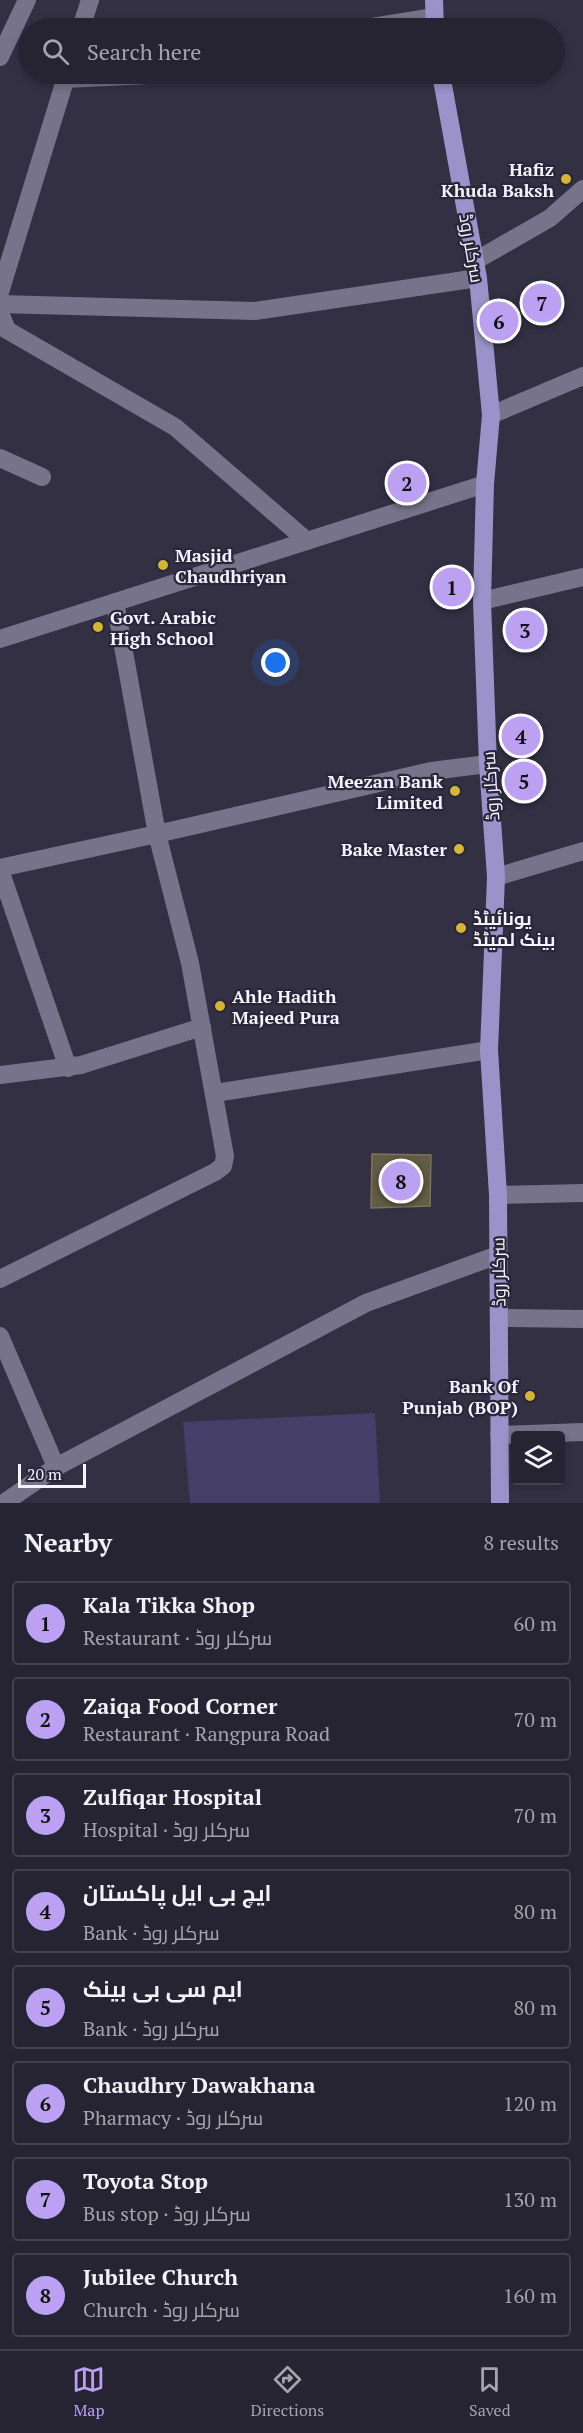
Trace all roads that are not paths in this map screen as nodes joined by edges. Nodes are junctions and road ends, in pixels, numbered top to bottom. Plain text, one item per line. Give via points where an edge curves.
1 (27, 0) edge
2 (90, 0) edge
3 (434, 15) edge
4 (18, 18) edge
5 (84, 18) edge
6 (418, 18) edge
7 (18, 19) edge
8 (0, 57) edge
9 (64, 84) edge
10 (443, 84) edge
11 (583, 189) edge
12 (476, 270) junction
13 (0, 292) edge
14 (0, 304) edge
15 (0, 313) edge
16 (583, 376) edge
17 (491, 415) junction
18 (0, 458) edge
19 (42, 477) dead end
20 (485, 484) junction
21 (307, 541) junction
22 (583, 577) edge
23 (482, 601) junction
24 (115, 602) junction
25 (0, 639) edge
26 (488, 764) junction
27 (157, 834) junction
28 (583, 851) edge
29 (0, 869) edge
30 (496, 877) junction
31 (202, 1028) junction
32 (489, 1050) junction
33 (68, 1068) junction
34 (0, 1075) edge
35 (215, 1093) junction
36 (583, 1193) edge
37 (498, 1195) junction
38 (498, 1255) junction
39 (0, 1279) edge
40 (499, 1318) junction
41 (583, 1319) edge
42 (0, 1336) edge
43 (583, 1432) edge
44 (499, 1435) junction
45 (56, 1467) junction
46 (4, 1503) edge
47 (500, 1503) edge

1 - 4 street
2 - 5 street
3 - 6 street
7 - 8 street
9 - 13 street
10 - 12 main road, سرکلر روڈ
11 - 12 street via 550,218
12 - 14 street via 255,311
12 - 17 main road, سرکلر روڈ
15 - 21 street via 7,330 175,427
16 - 17 street
17 - 20 main road, سرکلر روڈ
18 - 19 street
20 - 21 street
20 - 23 main road, سرکلر روڈ
21 - 24 street
22 - 23 street
23 - 26 main road, سرکلر روڈ
24 - 25 street
24 - 27 street
26 - 27 street via 431,771
26 - 30 main road, سرکلر روڈ
27 - 29 street
27 - 31 street
28 - 30 street
29 - 33 street
30 - 32 main road, سرکلر روڈ
31 - 33 street
31 - 35 street
32 - 35 street
32 - 37 main road, سرکلر روڈ
33 - 34 street
35 - 39 street via 225,1156 223,1166
36 - 37 street
37 - 38 main road, سرکلر روڈ
38 - 40 main road, سرکلر روڈ
38 - 45 street via 366,1303
40 - 41 street
40 - 44 main road, سرکلر روڈ
42 - 45 street
43 - 44 street
44 - 47 main road, سرکلر روڈ
45 - 46 street

